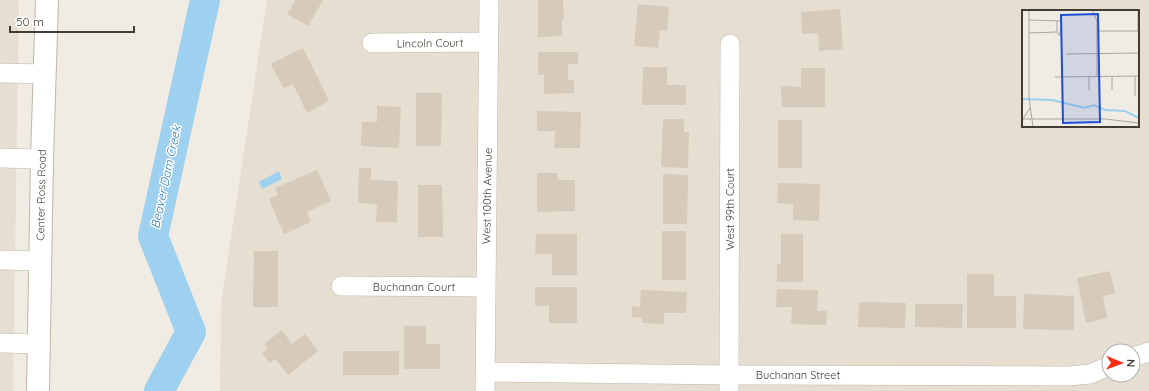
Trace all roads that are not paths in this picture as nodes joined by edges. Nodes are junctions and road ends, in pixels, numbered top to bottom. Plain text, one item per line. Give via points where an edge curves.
1 (46, 0) edge
2 (489, 0) edge
3 (489, 42) junction
4 (372, 43) dead end
5 (730, 44) dead end
6 (0, 73) edge
7 (45, 74) junction
8 (0, 158) edge
9 (42, 159) junction
10 (0, 260) edge
11 (40, 261) junction
12 (341, 286) dead end
13 (486, 287) junction
14 (0, 343) edge
15 (38, 344) junction
16 (1101, 369) edge
17 (485, 372) junction
18 (729, 383) edge
19 (970, 383) edge
20 (38, 391) edge
21 (485, 391) edge

1 - 7 street, Center Ross Road
2 - 3 street, West 100th Avenue
3 - 4 street, Lincoln Court
3 - 13 street, West 100th Avenue
5 - 18 street, West 99th Court
6 - 7 street
7 - 9 street, Center Ross Road
8 - 9 street
9 - 11 street, Center Ross Road
10 - 11 street
11 - 15 street, Center Ross Road
12 - 13 street, Buchanan Court
13 - 17 street, West 100th Avenue
14 - 15 street
15 - 20 street, Center Ross Road
16 - 19 street, Buchanan Street via 1090,374
17 - 18 street, Buchanan Street
17 - 21 street, West 100th Avenue
18 - 19 street, Buchanan Street

